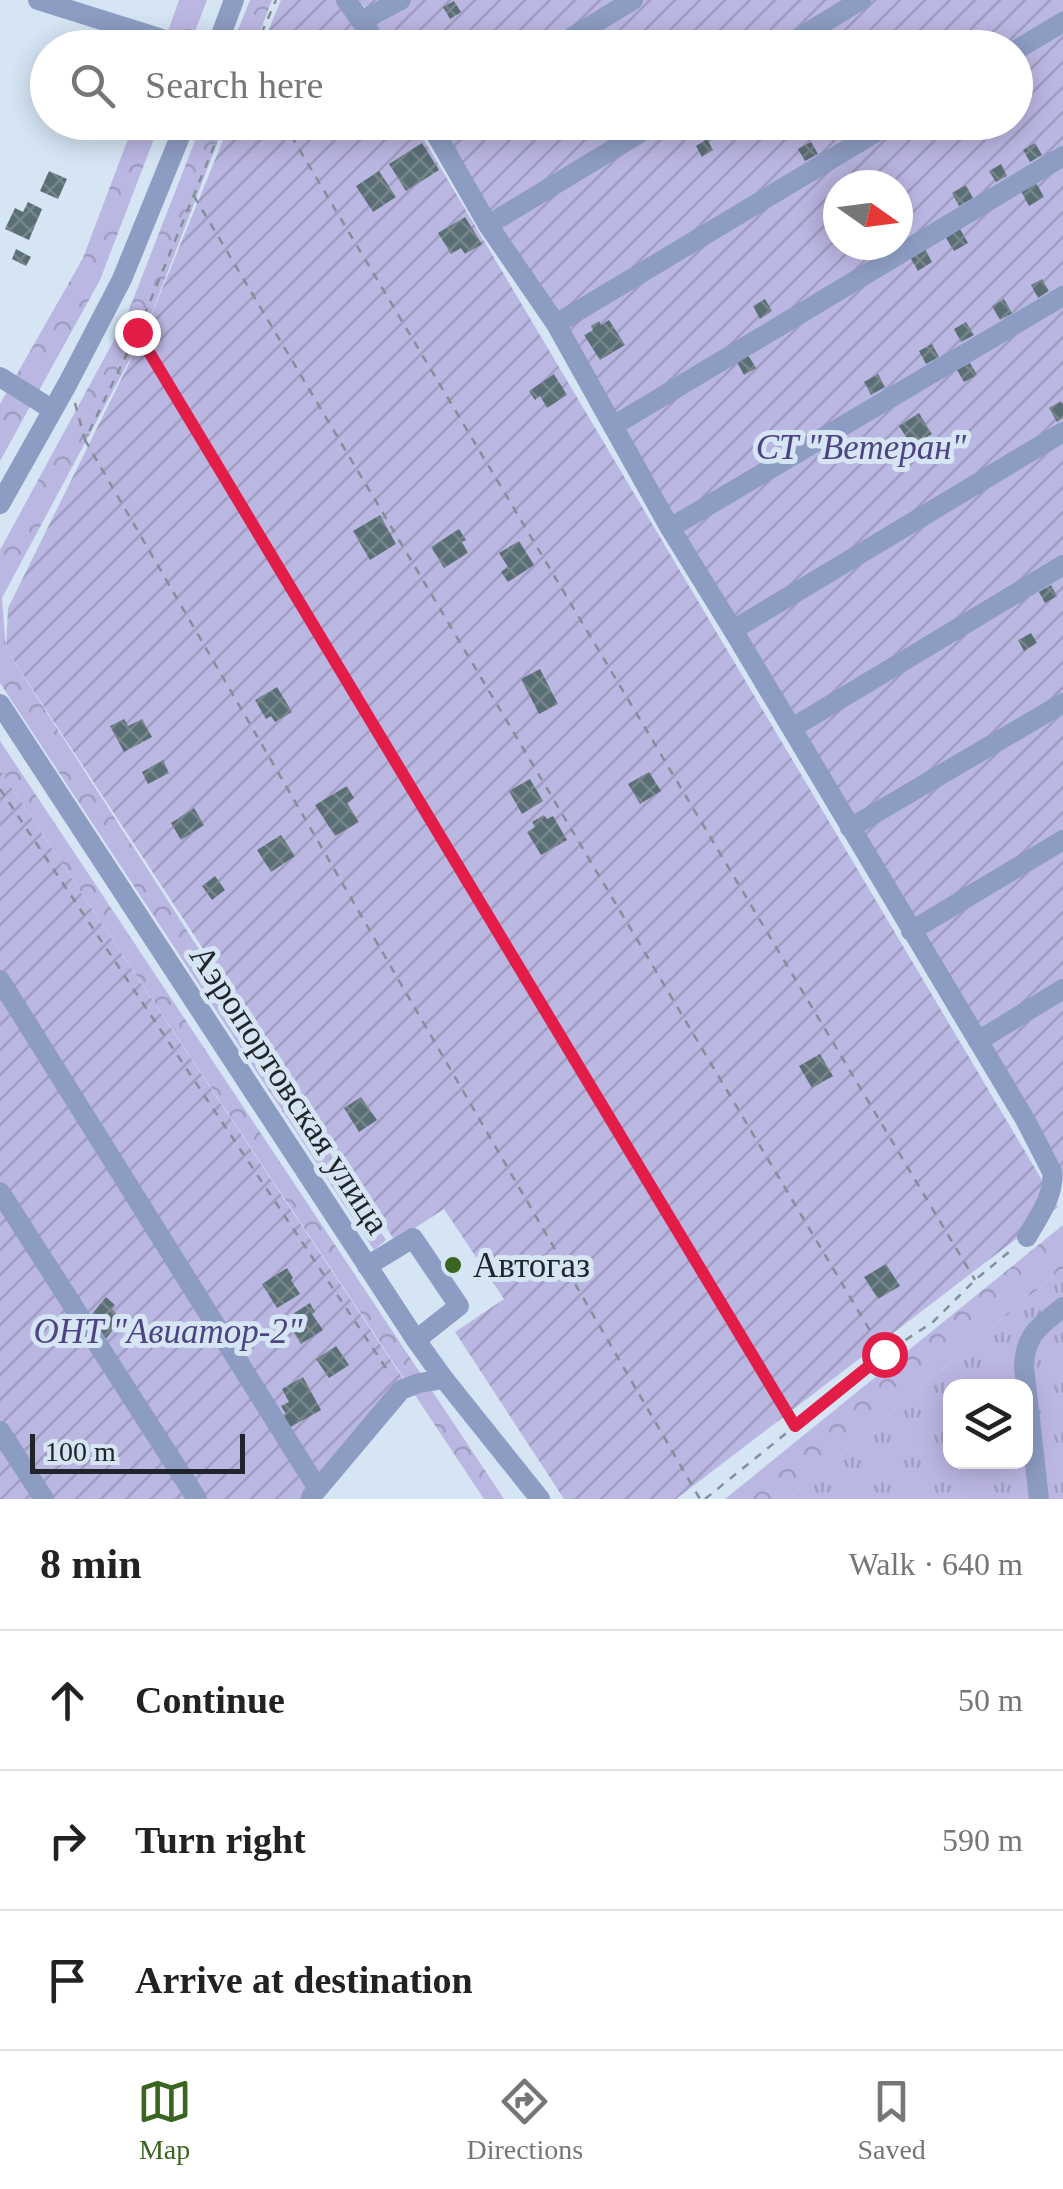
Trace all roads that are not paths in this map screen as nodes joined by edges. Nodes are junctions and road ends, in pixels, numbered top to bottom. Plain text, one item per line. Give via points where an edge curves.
1 (38, 0) edge
2 (234, 0) edge
3 (346, 0) edge
4 (401, 0) edge
5 (633, 0) edge
6 (861, 0) edge
7 (363, 20) junction
8 (1063, 22) edge
9 (134, 30) edge
10 (223, 30) edge
11 (369, 30) edge
12 (584, 30) edge
13 (812, 30) edge
14 (1033, 40) edge
15 (179, 140) edge
16 (439, 140) edge
17 (628, 140) edge
18 (864, 140) edge
19 (1063, 156) edge
20 (488, 225) junction
21 (1063, 296) edge
22 (556, 324) junction
23 (0, 377) edge
24 (53, 410) junction
25 (613, 426) junction
26 (1063, 432) edge
27 (0, 504) edge
28 (670, 528) junction
29 (1063, 566) edge
30 (733, 630) junction
31 (1063, 703) edge
32 (0, 704) edge
33 (792, 728) junction
34 (850, 828) junction
35 (1063, 840) edge
36 (911, 931) junction
37 (0, 980) edge
38 (1063, 990) edge
39 (978, 1040) junction
40 (0, 1192) edge
41 (1027, 1237) road end
42 (368, 1266) junction
43 (1063, 1307) edge
44 (416, 1340) junction
45 (444, 1379) junction
46 (0, 1431) edge
47 (314, 1494) edge
48 (44, 1499) edge
49 (197, 1499) edge
50 (540, 1499) edge
51 (1039, 1499) edge

1 - 9 street
2 - 10 street
3 - 7 street
4 - 7 street
5 - 12 street
6 - 13 street
7 - 11 street
8 - 14 street
15 - 24 street via 138,242
16 - 20 street
17 - 20 street
18 - 22 street
19 - 25 street
20 - 22 street
21 - 28 street
22 - 25 street
23 - 24 street
24 - 27 street
25 - 28 street
26 - 30 street
28 - 30 street
29 - 33 street
30 - 33 street
31 - 34 street
32 - 42 street, Аэропортовская улица
33 - 34 street
34 - 36 street
35 - 36 street
36 - 39 street
37 - 47 street
38 - 39 street
39 - 41 street via 1052,1172 1051,1192
40 - 49 street
42 - 44 street, Аэропортовская улица
42 - 44 street via 413,1238 459,1306
43 - 51 street via 1035,1330 1024,1354
44 - 45 street, Аэропортовская улица
45 - 47 street via 401,1390
45 - 50 street, Аэропортовская улица
46 - 48 street

